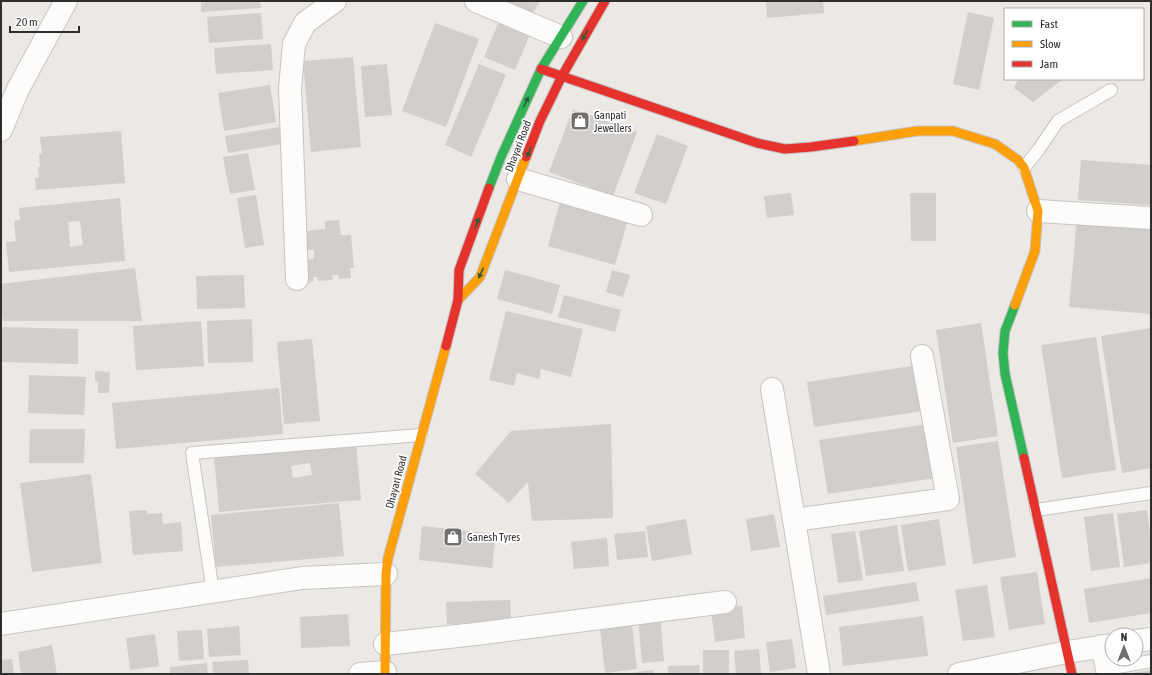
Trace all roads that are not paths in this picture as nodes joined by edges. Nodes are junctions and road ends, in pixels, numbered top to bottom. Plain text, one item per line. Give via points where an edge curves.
1 (66, 1) edge
2 (335, 1) edge
3 (476, 1) edge
4 (583, 1) edge
5 (605, 1) edge
6 (561, 37) junction
7 (541, 69) junction
8 (562, 76) junction
9 (1111, 90) dead end
10 (1, 130) edge
11 (1024, 168) junction
12 (518, 179) junction
13 (1038, 211) junction
14 (641, 215) dead end
15 (1151, 218) edge
16 (297, 279) dead end
17 (458, 300) junction
18 (922, 356) dead end
19 (772, 389) dead end
20 (421, 435) junction
21 (1151, 493) edge
22 (1036, 510) junction
23 (794, 520) junction
24 (386, 574) junction
25 (213, 592) junction
26 (726, 602) dead end
27 (2, 624) edge
28 (385, 644) junction
29 (1104, 646) edge
30 (1067, 652) junction
31 (1151, 661) edge
32 (1107, 671) edge
33 (385, 673) edge
34 (360, 674) edge
35 (819, 674) edge
36 (959, 674) edge
37 (1072, 674) edge

1 - 10 street via 18,89
2 - 16 street via 305,23 294,44 290,88
3 - 6 street
4 - 6 main road, Dhayari Road
5 -> 8 main road, Dhayari Road
6 - 7 main road, Dhayari Road
7 - 8 main road
17 -> 7 main road, Dhayari Road via 459,270 501,157
8 - 11 main road via 757,143 785,149 918,130 953,131 995,144 1018,160
8 -> 12 main road, Dhayari Road via 540,121
9 - 11 lane via 1058,120
11 - 13 main road
12 - 14 street
12 -> 17 main road, Dhayari Road via 480,277
13 - 15 street
13 - 22 main road via 1035,251 1005,331 1003,353 1004,374
17 - 20 main road, Dhayari Road
18 - 23 street via 948,499
19 - 23 street
20 - 24 main road, Dhayari Road
20 - 25 lane via 192,453
21 - 22 lane
22 - 30 main road
23 - 35 street
24 - 25 street via 302,578
24 - 28 main road, Dhayari Road
25 - 27 street
26 - 28 street
28 - 33 main road, Dhayari Road
29 - 30 street
30 - 36 street
30 - 37 main road
31 - 32 lane
33 - 34 street

